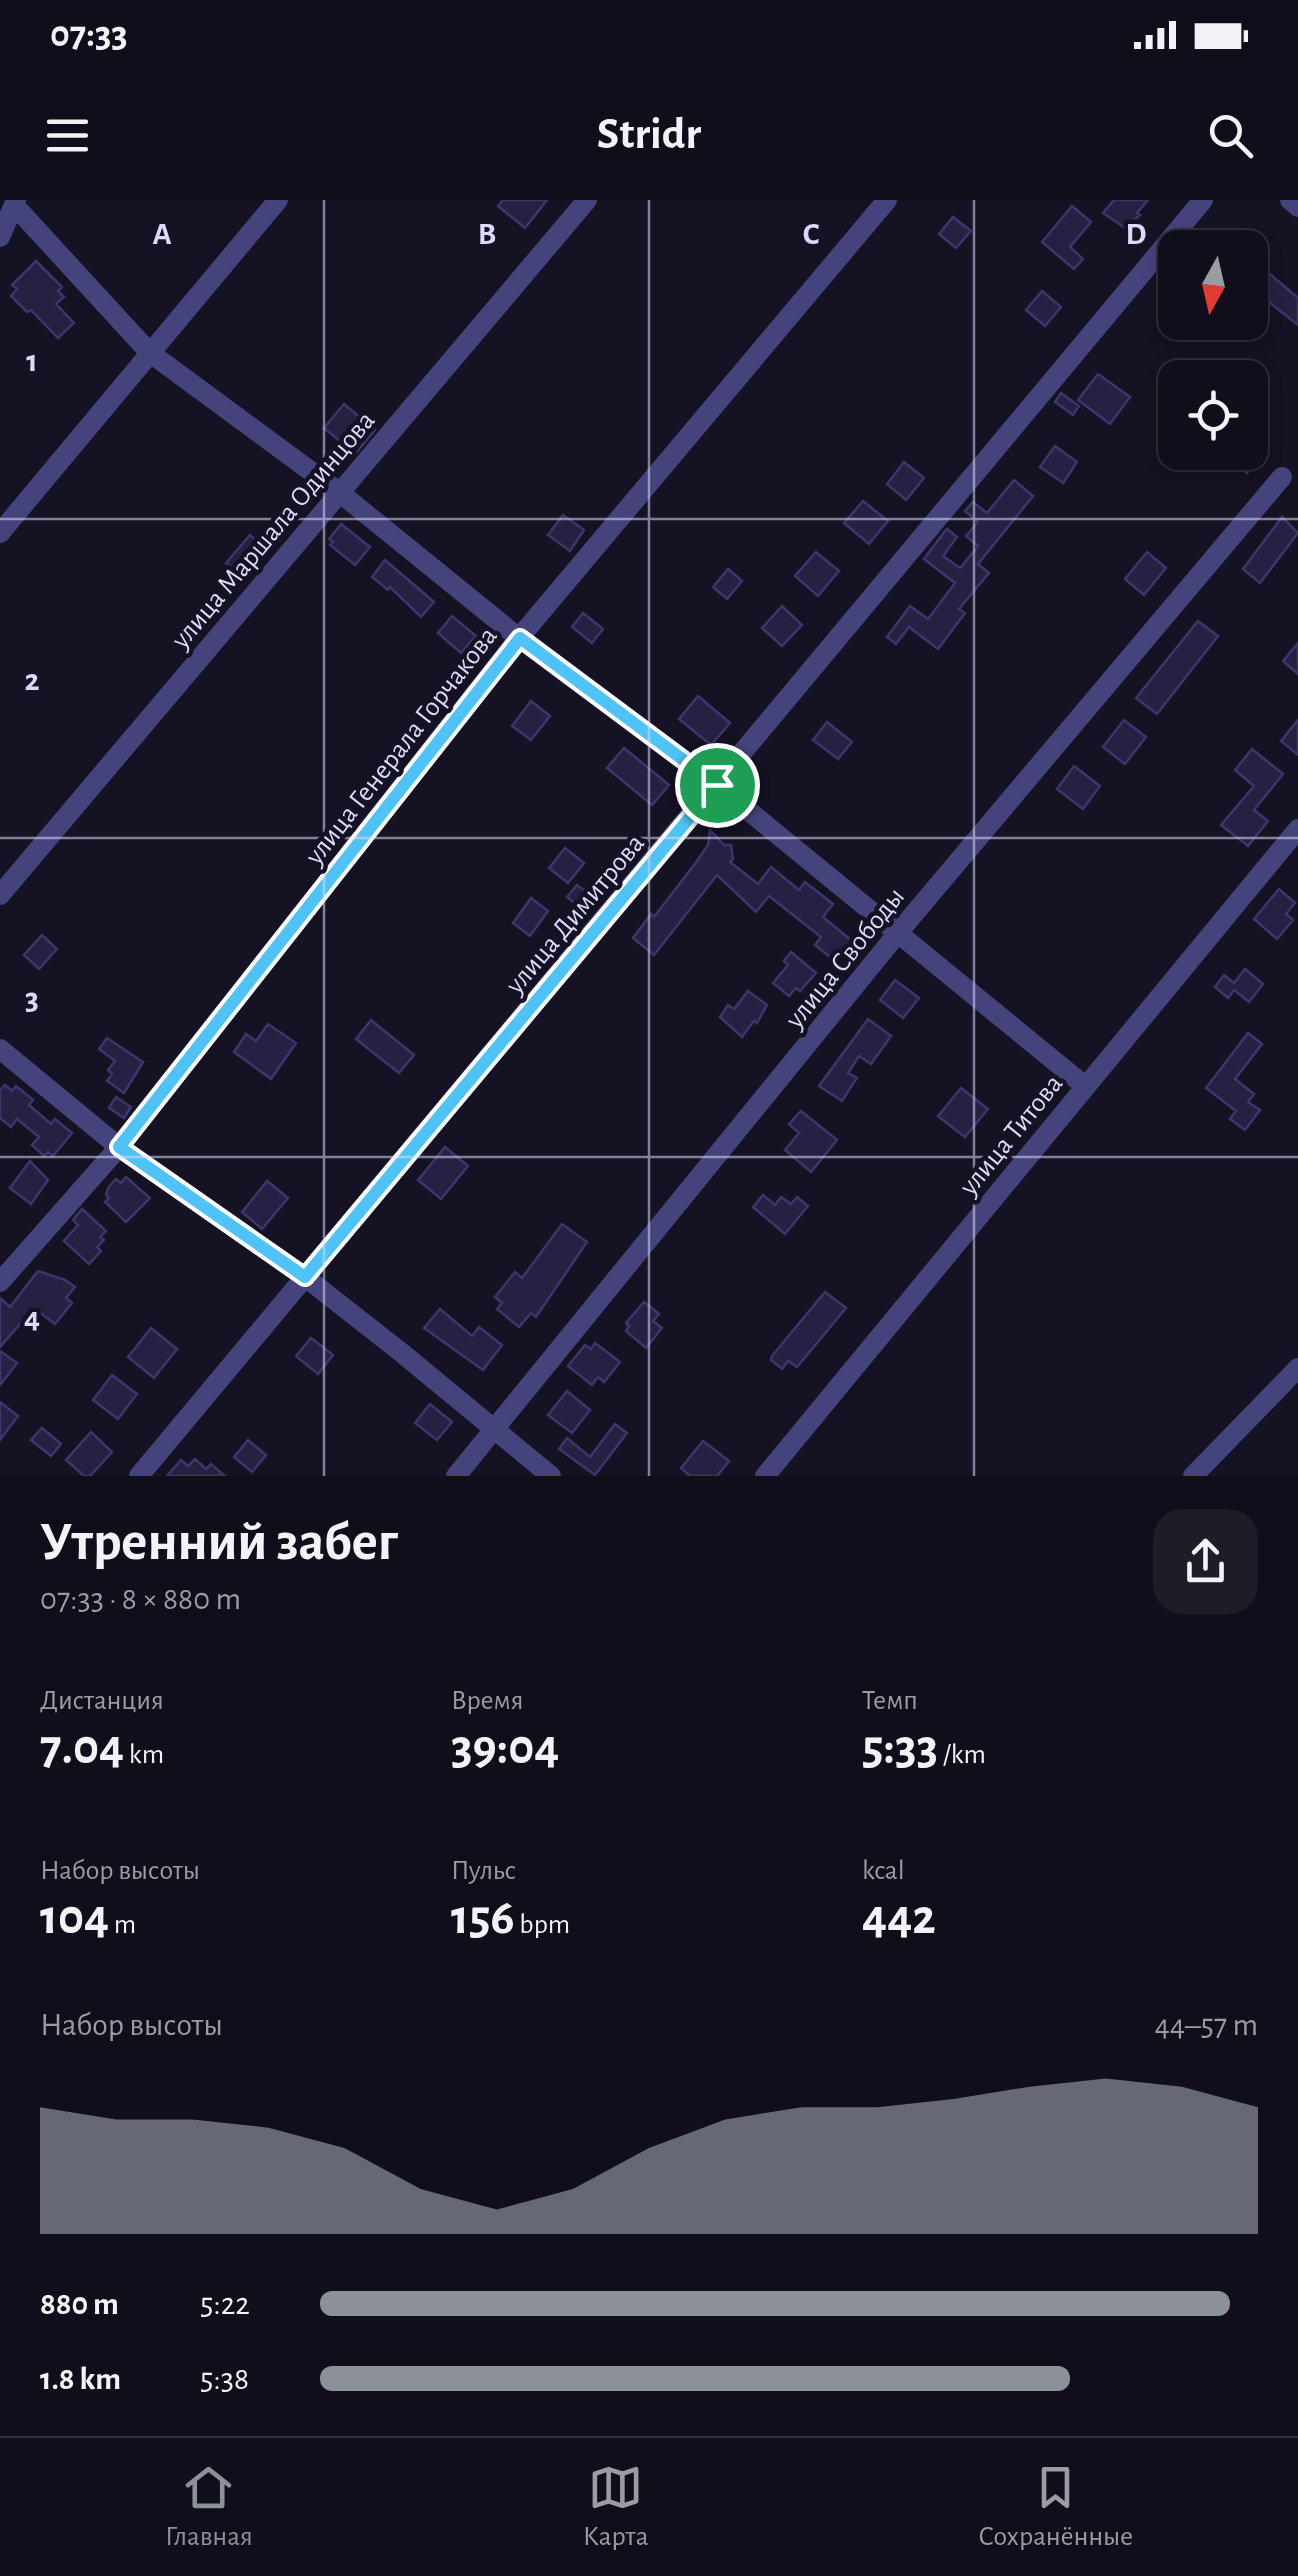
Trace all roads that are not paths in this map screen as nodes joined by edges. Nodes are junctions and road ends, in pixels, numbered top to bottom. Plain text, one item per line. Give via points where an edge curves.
1 (278, 200) edge
2 (587, 200) edge
3 (888, 200) edge
4 (1203, 200) edge
5 (1290, 200) edge
6 (15, 202) edge
7 (1298, 207) edge
8 (0, 237) edge
9 (148, 352) junction
10 (1282, 477) dead end
11 (339, 492) junction
12 (0, 533) edge
13 (520, 638) junction
14 (717, 785) junction
15 (1298, 829) edge
16 (0, 896) edge
17 (897, 934) junction
18 (0, 1049) edge
19 (1085, 1086) junction
20 (119, 1147) junction
21 (305, 1277) junction
22 (0, 1282) edge
23 (1298, 1368) edge
24 (494, 1431) junction
25 (139, 1476) edge
26 (456, 1476) edge
27 (550, 1476) edge
28 (765, 1476) edge
29 (1194, 1476) edge

1 - 9 street
2 - 11 street, улица Маршала Одинцова
3 - 13 street, улица Генерала Горчакова
4 - 14 street, улица Димитрова
5 - 7 street
6 - 8 street
6 - 9 street
9 - 11 street
9 - 12 street
10 - 17 street, улица Свободы
11 - 13 street
11 - 16 street, улица Маршала Одинцова
13 - 14 street
13 - 20 street, улица Генерала Горчакова
14 - 17 street
14 - 21 street, улица Димитрова
15 - 19 street, улица Титова
17 - 19 street
17 - 24 street, улица Свободы
18 - 20 street
19 - 28 street, улица Титова
20 - 21 street
20 - 22 street, улица Генерала Горчакова
21 - 24 street
21 - 25 street, улица Димитрова
23 - 29 street
24 - 26 street, улица Свободы
24 - 27 street

